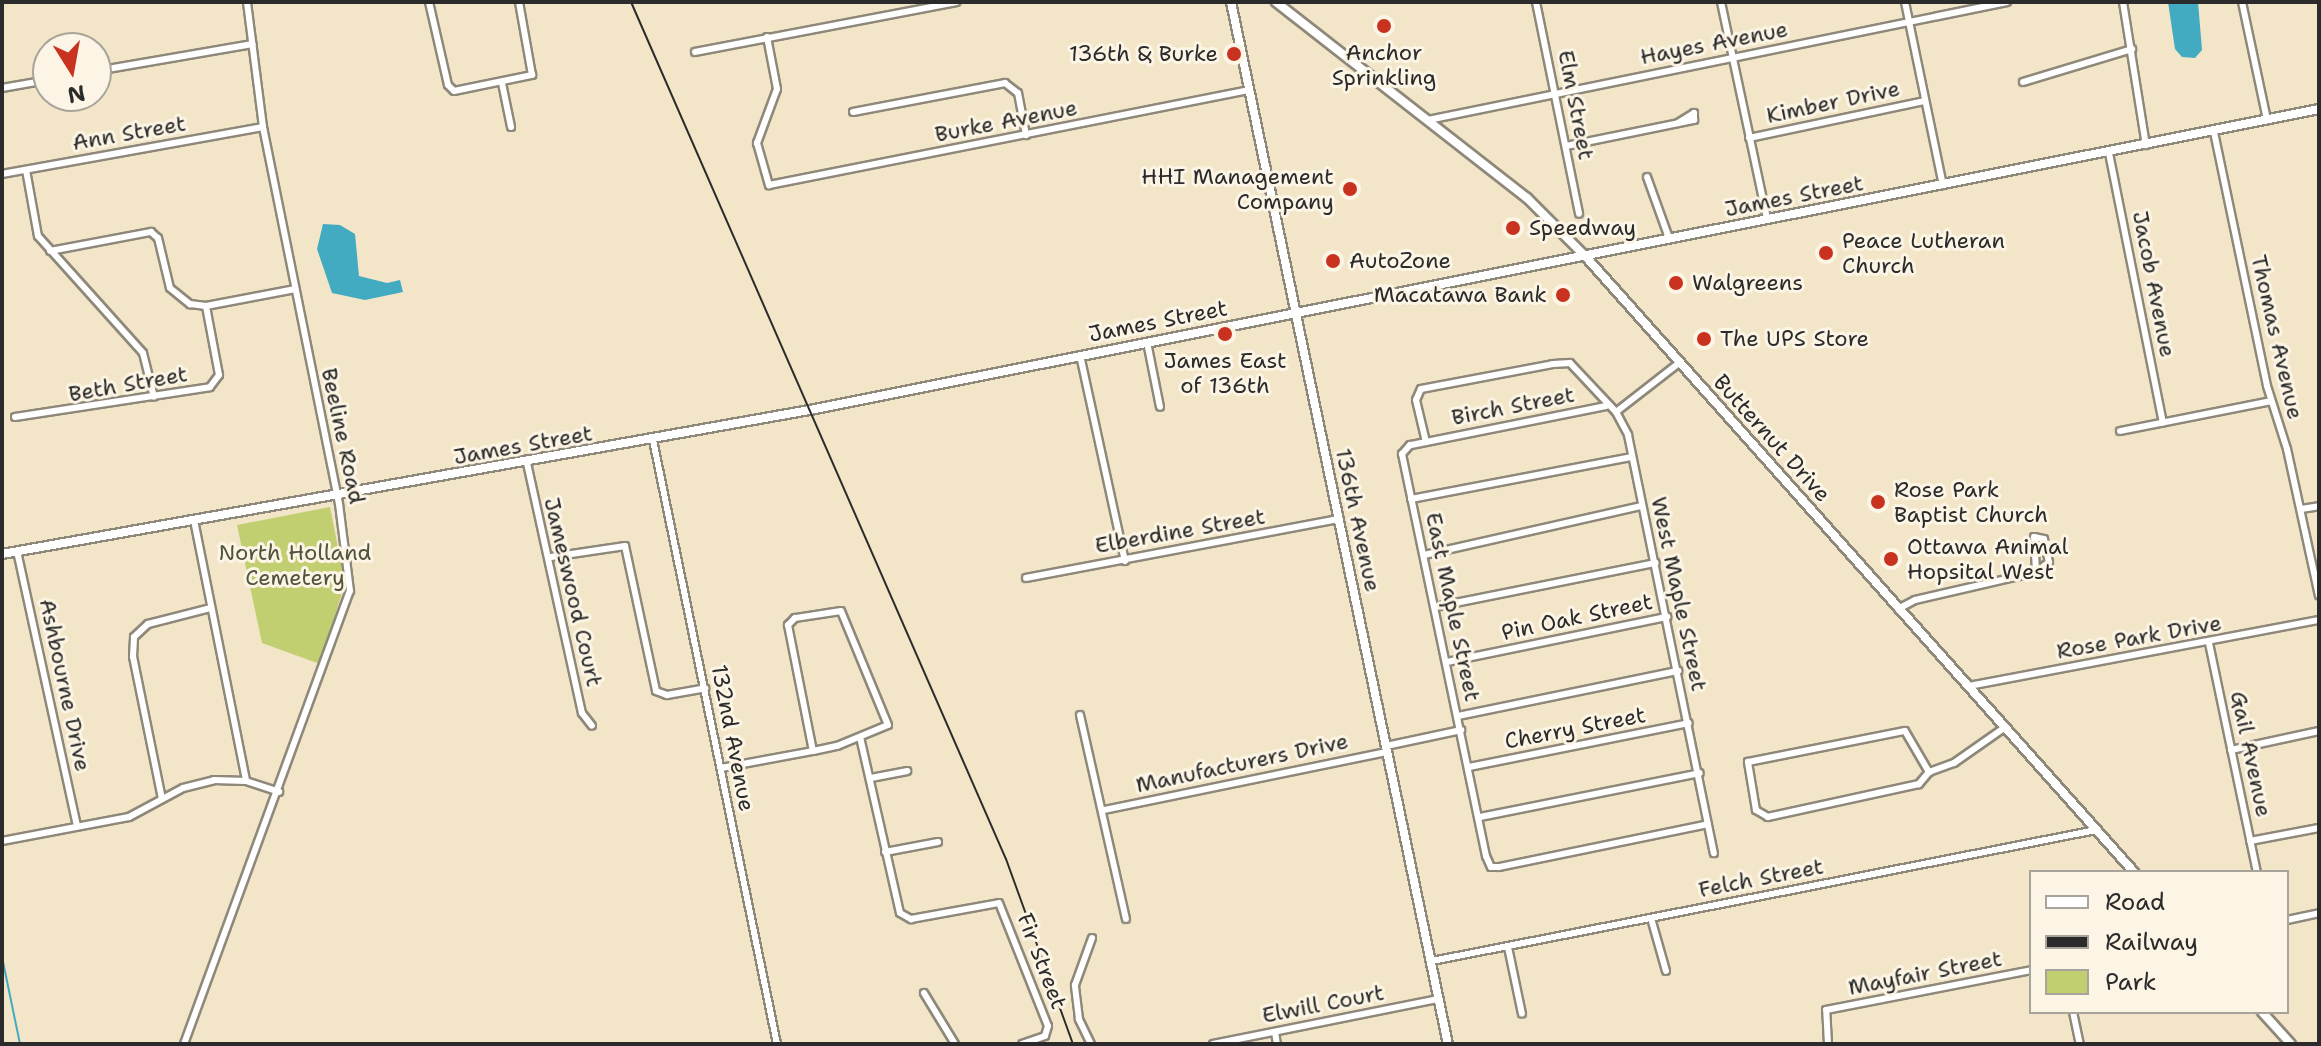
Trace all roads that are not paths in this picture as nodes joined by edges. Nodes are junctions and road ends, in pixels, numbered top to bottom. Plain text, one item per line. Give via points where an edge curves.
1 (247, 2) edge
2 (429, 2) edge
3 (519, 2) edge
4 (956, 2) edge
5 (1276, 2) edge
6 (1536, 2) edge
7 (1721, 2) edge
8 (1905, 2) edge
9 (2007, 2) edge
10 (2242, 2) edge
11 (1232, 3) edge
12 (2123, 3) edge
13 (1909, 22) junction
14 (767, 37) junction
15 (253, 44) junction
16 (2132, 49) junction
17 (695, 52) dead end
18 (1733, 57) junction
19 (112, 68) edge
20 (2023, 82) dead end
21 (32, 83) edge
22 (502, 83) junction
23 (2, 88) edge
24 (1250, 90) junction
25 (1555, 93) junction
26 (1925, 101) junction
27 (2319, 109) edge
28 (853, 112) dead end
29 (1428, 120) junction
30 (2267, 120) junction
31 (1678, 123) dead end
32 (263, 127) junction
33 (511, 127) dead end
34 (2214, 132) junction
35 (1026, 135) junction
36 (1749, 138) junction
37 (2146, 145) junction
38 (1566, 146) junction
39 (2109, 153) junction
40 (26, 170) junction
41 (2, 174) edge
42 (1647, 177) dead end
43 (1943, 185) junction
44 (1579, 214) dead end
45 (1767, 219) junction
46 (1669, 238) junction
47 (50, 251) junction
48 (1586, 257) junction
49 (295, 289) junction
50 (206, 306) junction
51 (1297, 312) junction
52 (1147, 342) junction
53 (1080, 355) junction
54 (1679, 363) junction
55 (154, 397) junction
56 (2271, 401) junction
57 (1606, 406) junction
58 (1160, 407) dead end
59 (1616, 412) junction
60 (15, 417) dead end
61 (2163, 423) junction
62 (2120, 431) dead end
63 (653, 440) junction
64 (1426, 442) junction
65 (1632, 457) junction
66 (527, 463) junction
67 (337, 495) junction
68 (1411, 499) junction
69 (1641, 506) junction
70 (2319, 506) edge
71 (2301, 509) junction
72 (1339, 519) junction
73 (194, 520) junction
74 (17, 551) junction
75 (2, 554) edge
76 (1424, 555) junction
77 (551, 557) junction
78 (1125, 561) junction
79 (1656, 563) junction
80 (2036, 572) junction
81 (1026, 578) dead end
82 (2319, 596) edge
83 (1435, 607) junction
84 (211, 608) junction
85 (1898, 609) junction
86 (1667, 617) junction
87 (2319, 620) edge
88 (2209, 643) junction
89 (1447, 662) junction
90 (1678, 671) junction
91 (1966, 687) junction
92 (705, 688) junction
93 (1080, 715) dead end
94 (1458, 716) junction
95 (1689, 723) junction
96 (592, 726) dead end
97 (2004, 728) junction
98 (1461, 730) junction
99 (2319, 731) edge
100 (860, 737) junction
101 (1387, 749) junction
102 (2231, 750) junction
103 (813, 751) junction
104 (1469, 767) junction
105 (721, 768) junction
106 (907, 771) dead end
107 (1929, 772) junction
108 (1700, 773) junction
109 (871, 778) junction
110 (246, 781) junction
111 (279, 792) junction
112 (162, 799) junction
113 (1104, 810) junction
114 (1480, 817) junction
115 (1708, 824) junction
116 (77, 827) junction
117 (2319, 828) edge
118 (2096, 830) junction
119 (2, 841) edge
120 (2250, 841) junction
121 (938, 842) dead end
122 (885, 852) junction
123 (1714, 853) dead end
124 (2132, 870) edge
125 (2257, 870) edge
126 (2319, 913) edge
127 (1651, 918) junction
128 (1126, 919) dead end
129 (2289, 920) edge
130 (1092, 938) dead end
131 (1508, 947) junction
132 (1432, 961) junction
133 (2029, 970) edge
134 (1666, 971) dead end
135 (924, 993) dead end
136 (1439, 999) junction
137 (1522, 1014) dead end
138 (2073, 1014) edge
139 (2264, 1014) edge
140 (1275, 1032) junction
141 (184, 1044) edge
142 (777, 1044) edge
143 (955, 1044) edge
144 (1022, 1044) edge
145 (1091, 1044) edge
146 (1213, 1044) edge
147 (1277, 1044) edge
148 (1448, 1044) edge
149 (1828, 1044) edge
150 (2080, 1044) edge
151 (2291, 1044) edge

1 - 15 street, Beeline Road
2 - 22 street via 448,85 454,91
3 - 22 street via 532,75
4 - 14 street
5 - 29 street, Butternut Drive
6 - 25 street, Elm Street
7 - 18 street
8 - 13 street
9 - 13 street, Hayes Avenue
10 - 30 street
11 - 24 street, 136th Avenue
12 - 16 street
13 - 18 street, Hayes Avenue
13 - 26 street
14 - 17 street
14 - 35 street, Burke Avenue via 777,89 757,143 769,185
15 - 19 street
15 - 32 street, Beeline Road
16 - 20 street
16 - 37 street
18 - 25 street, Hayes Avenue
18 - 36 street
21 - 23 street
22 - 33 street
24 - 35 street, Burke Avenue
24 - 51 street, 136th Avenue
25 - 29 street, Hayes Avenue
25 - 38 street, Elm Street
26 - 36 street, Kimber Drive
26 - 43 street
27 - 30 street, James Street
28 - 35 street via 1005,83 1018,93
29 - 48 street, Butternut Drive via 1527,198
30 - 34 street, James Street
31 - 38 street
32 - 40 street, Ann Street
32 - 49 street, Beeline Road
34 - 37 street, James Street
34 - 56 street, Thomas Avenue
36 - 45 street
37 - 39 street, James Street
38 - 44 street, Elm Street
39 - 43 street, James Street
39 - 61 street, Jacob Avenue
40 - 41 street, Ann Street
40 - 47 street via 38,236
42 - 46 street
43 - 45 street, James Street
45 - 46 street, James Street
46 - 48 street, James Street
47 - 50 street via 151,232 158,238 174,294
47 - 55 street via 143,353
48 - 51 street, James Street
48 - 54 street, Butternut Drive
49 - 50 street
49 - 67 street, Beeline Road
50 - 55 street, Beth Street via 219,375 201,390
51 - 52 street, James Street
51 - 72 street, 136th Avenue
52 - 53 street, James Street
52 - 58 street
53 - 63 street, James Street
53 - 78 street
54 - 59 street
54 - 85 street, Butternut Drive
55 - 60 street, Beth Street
56 - 61 street
56 - 71 street, Thomas Avenue
57 - 59 street
57 - 64 street, Birch Street
57 - 64 street via 1570,363 1438,385 1416,395
59 - 65 street, West Maple Street
61 - 62 street
63 - 66 street, James Street
63 - 92 street, 132nd Avenue
64 - 68 street, East Maple Street via 1410,445 1402,454
65 - 68 street
65 - 69 street, West Maple Street
66 - 67 street, James Street
66 - 77 street, Jameswood Court
67 - 73 street, James Street
67 - 111 street, Beeline Road via 350,561 347,605
68 - 76 street, East Maple Street
69 - 76 street
69 - 79 street, West Maple Street
70 - 71 street
71 - 82 street, Thomas Avenue
72 - 78 street, Elberdine Street
72 - 101 street, 136th Avenue
73 - 74 street, James Street
73 - 84 street
74 - 75 street, James Street
74 - 116 street, Ashbourne Drive
76 - 83 street, East Maple Street
77 - 92 street via 625,546 656,691 667,695
77 - 96 street, Jameswood Court via 582,713
78 - 81 street, Elberdine Street
79 - 83 street
79 - 86 street, West Maple Street
80 - 80 street via 2049,562 2040,536 2032,544
80 - 85 street via 1915,600
83 - 89 street, East Maple Street
84 - 110 street
84 - 112 street via 148,624 134,637 133,657
85 - 91 street, Butternut Drive
86 - 89 street, Pin Oak Street
86 - 90 street, West Maple Street
87 - 88 street, Rose Park Drive
88 - 91 street, Rose Park Drive
88 - 102 street, Gail Avenue
89 - 94 street, East Maple Street
90 - 94 street
90 - 95 street, West Maple Street
91 - 97 street, Butternut Drive
92 - 105 street, 132nd Avenue
93 - 113 street
94 - 98 street, East Maple Street
95 - 104 street, Cherry Street
95 - 108 street, West Maple Street
97 - 107 street via 1954,763
97 - 118 street, Butternut Drive
98 - 101 street, Manufacturers Drive
98 - 104 street, East Maple Street
99 - 102 street
100 - 103 street
100 - 103 street via 889,721 846,616 835,611 790,620
100 - 109 street
101 - 113 street, Manufacturers Drive
101 - 132 street, 136th Avenue
102 - 120 street, Gail Avenue
103 - 105 street
104 - 114 street, East Maple Street
105 - 142 street, 132nd Avenue
106 - 109 street
107 - 107 street via 1905,731 1746,764 1756,810 1764,817 1912,787
108 - 114 street
108 - 115 street, West Maple Street
109 - 122 street
110 - 111 street
110 - 112 street via 200,783
111 - 141 street, Beeline Road
112 - 116 street via 129,817
113 - 128 street
114 - 115 street, East Maple Street via 1491,867
115 - 123 street, West Maple Street
116 - 119 street
117 - 120 street
118 - 124 street, Butternut Drive
118 - 127 street, Felch Street
120 - 125 street, Gail Avenue
121 - 122 street
122 - 144 street, Fir Street via 903,916 999,903 1047,1033
126 - 129 street
127 - 131 street, Felch Street
127 - 134 street
130 - 145 street via 1075,985 1079,1019
131 - 132 street, Felch Street
131 - 137 street
132 - 136 street, 136th Avenue
133 - 149 street, Mayfair Street via 1826,1010
135 - 143 street
136 - 140 street, Elwill Court
136 - 148 street, 136th Avenue
138 - 150 street
139 - 151 street
140 - 146 street, Elwill Court
140 - 147 street

